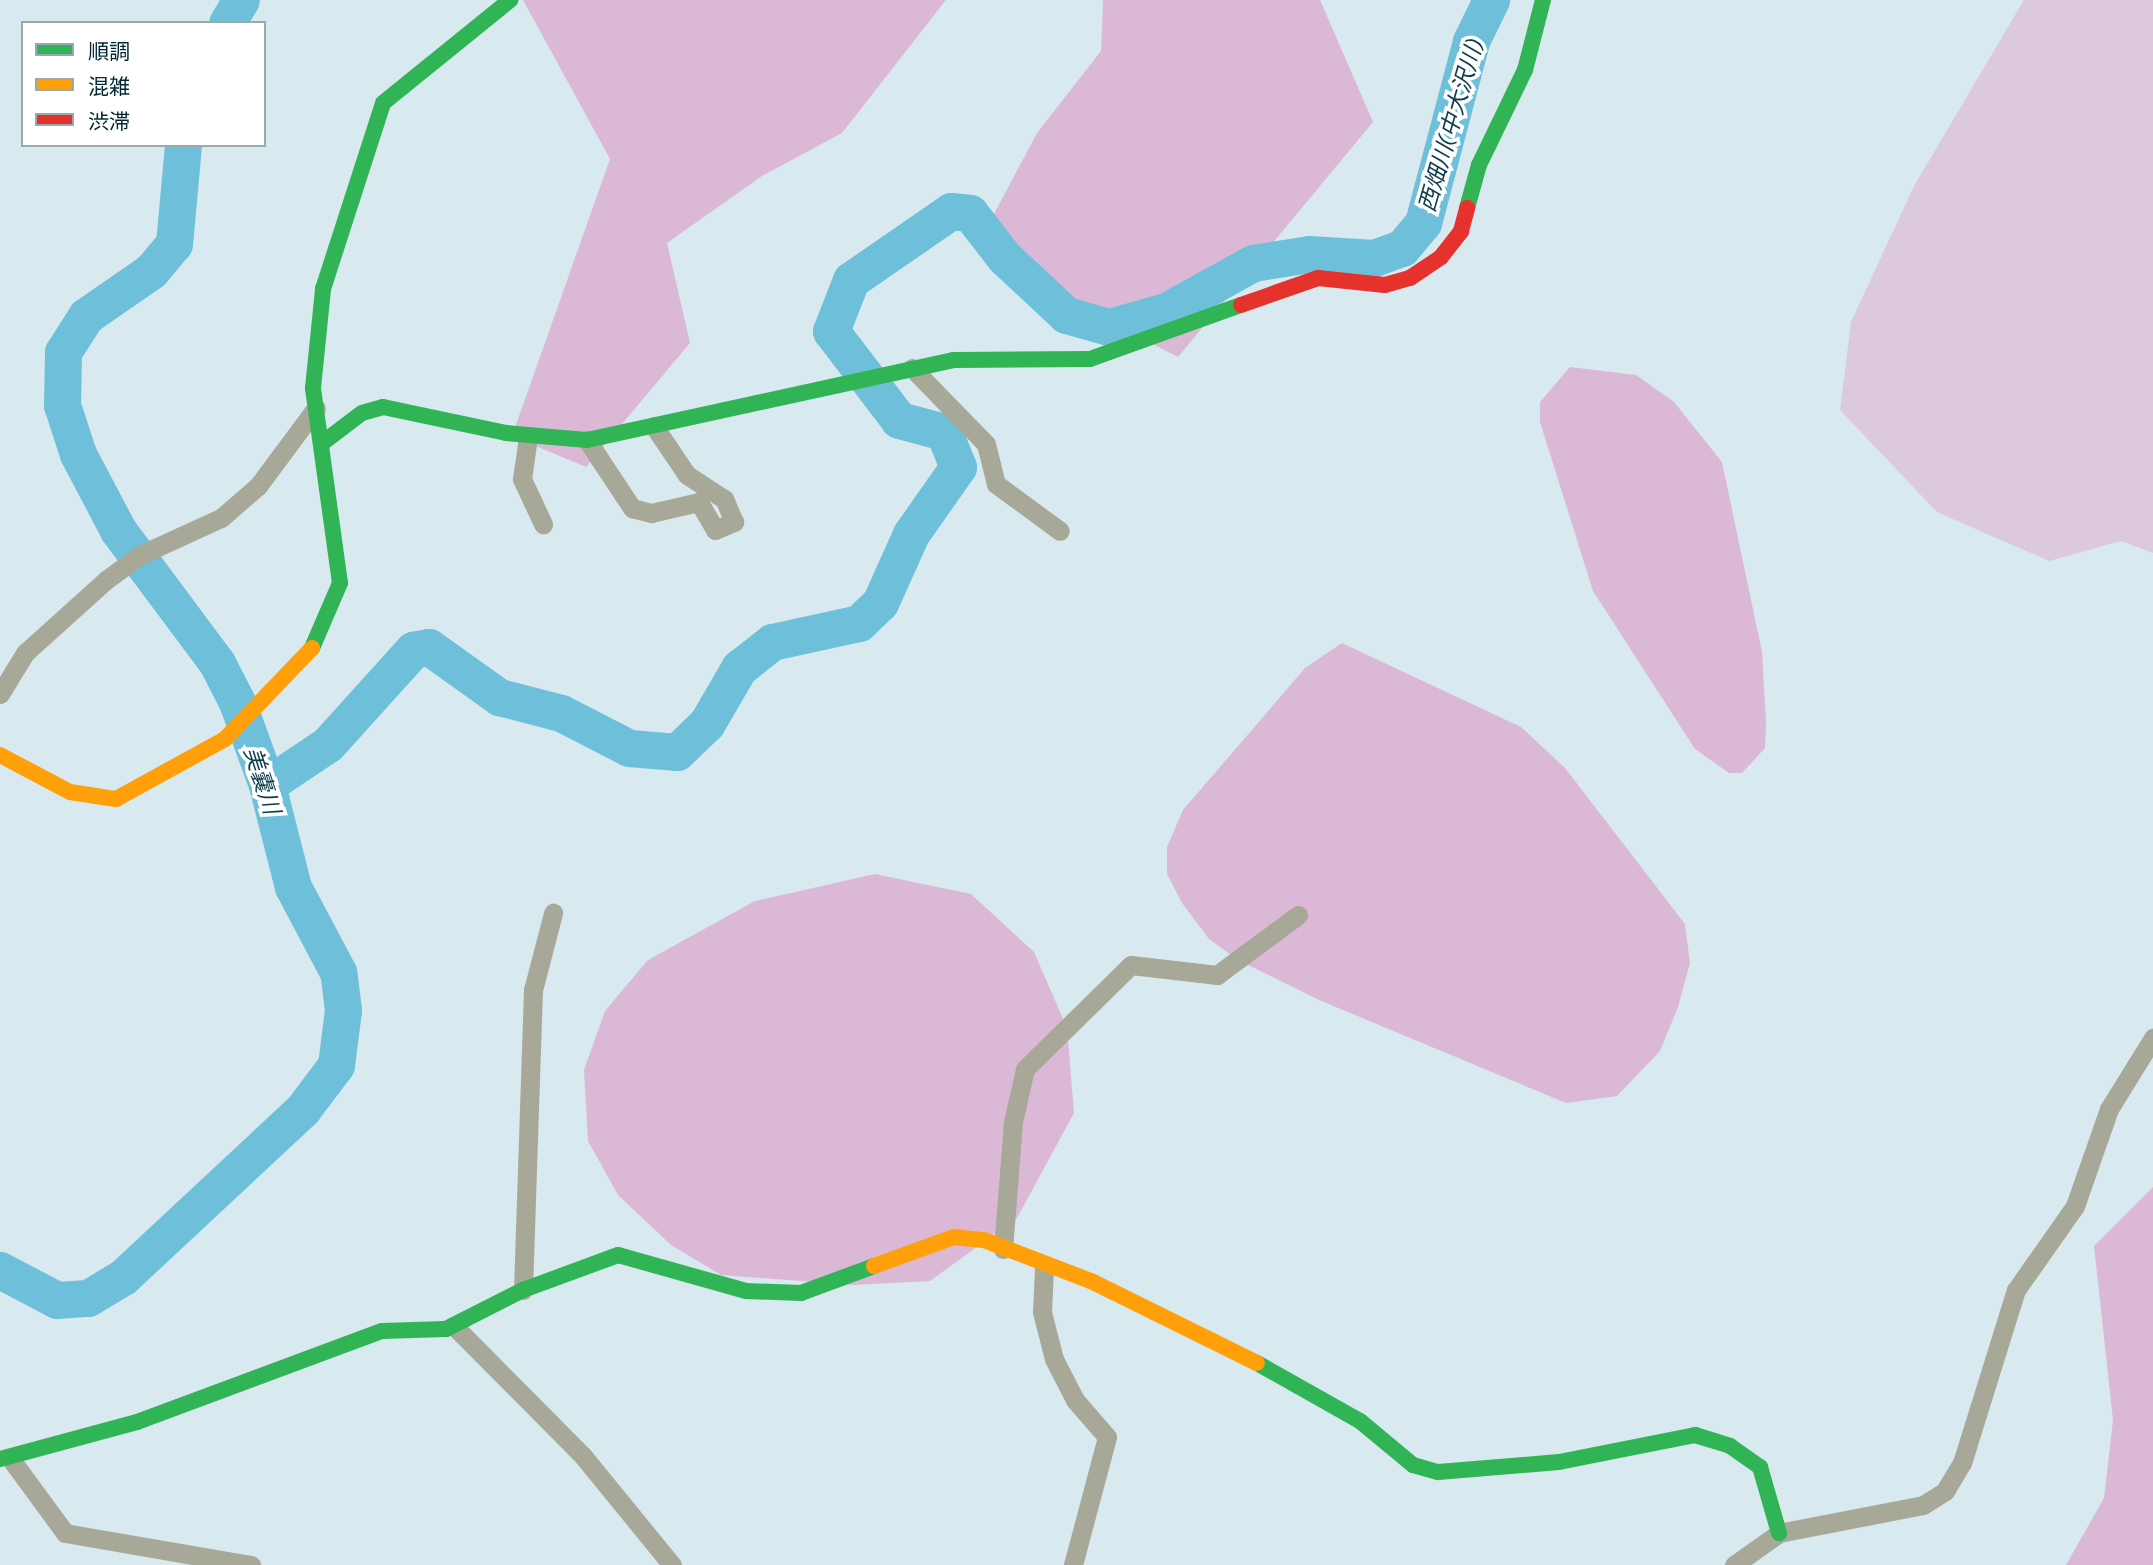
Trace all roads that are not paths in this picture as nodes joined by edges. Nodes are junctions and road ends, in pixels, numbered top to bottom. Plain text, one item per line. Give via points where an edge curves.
1 (510, 0) edge
2 (1543, 0) edge
3 (912, 369) junction
4 (316, 408) junction
5 (654, 426) junction
6 (528, 437) junction
7 (587, 440) junction
8 (321, 443) junction
9 (542, 524) dead end
10 (1060, 531) dead end
11 (0, 694) edge
12 (0, 755) edge
13 (553, 913) dead end
14 (1298, 915) dead end
15 (2153, 1038) edge
16 (1003, 1249) junction
17 (1044, 1268) junction
18 (523, 1290) junction
19 (454, 1326) junction
20 (5, 1459) edge
21 (1779, 1532) junction
22 (251, 1565) edge
23 (672, 1565) edge
24 (1073, 1565) edge
25 (1734, 1565) edge

1 - 4 street via 383,103 323,289
2 - 3 street via 1525,69 1479,164 1461,231 1441,257 1410,278 1385,285 1318,278 1090,359 954,360
3 - 5 street
3 - 10 street via 986,444 996,484
4 - 8 street
4 - 11 street via 258,486 209,523 106,580 25,653
5 - 7 street
5 - 7 street via 687,475 724,499 734,522 715,530 699,502 652,513 632,508
6 - 7 street
6 - 8 street via 383,407 362,413
6 - 9 street via 522,479
8 - 12 street via 340,583 316,645 287,681 225,739 116,799 94,800
13 - 18 street via 533,989
14 - 16 street via 1217,975 1131,965 1025,1069 1013,1122
15 - 21 street via 2109,1109 2075,1206 2015,1290 1962,1463 1945,1491 1923,1505
16 - 17 street
16 - 18 street via 954,1237 801,1293 746,1291 618,1255
17 - 21 street via 1091,1281 1274,1371 1360,1421 1413,1465 1438,1472 1559,1462 1695,1435 1730,1446 1760,1467
17 - 24 street via 1041,1312 1054,1359 1075,1400 1107,1437
18 - 19 street
19 - 20 street via 382,1331 137,1422
19 - 23 street via 583,1456
20 - 22 street via 65,1533
21 - 25 street

